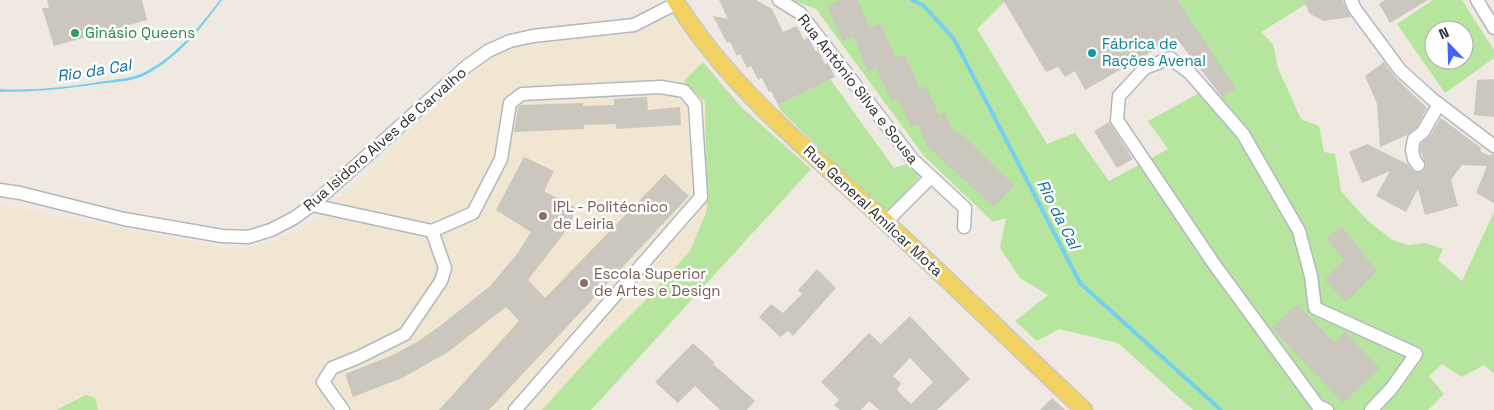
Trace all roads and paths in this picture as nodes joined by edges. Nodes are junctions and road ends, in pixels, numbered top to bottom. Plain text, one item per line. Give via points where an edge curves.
1 (779, 0) edge
2 (1351, 0) edge
3 (1477, 0) edge
4 (676, 1) edge
5 (1494, 28) edge
6 (1438, 104) junction
7 (1494, 146) edge
8 (1418, 165) dead end
9 (930, 177) junction
10 (0, 190) edge
11 (312, 205) junction
12 (886, 222) junction
13 (964, 227) dead end
14 (432, 231) junction
15 (343, 410) edge
16 (515, 410) edge
17 (1084, 410) edge
18 (1327, 410) edge
19 (1371, 410) edge

1 - 9 street, Rua António Silva e Sousa via 800,13 913,160
2 - 6 street via 1400,70
3 - 5 street
4 - 11 street, Rua Isidoro Alves de Carvalho via 634,25 533,36 488,50
4 - 12 main road, Rua General Amílcar Mota via 715,57 741,87
6 - 7 street
6 - 8 street via 1422,132 1414,139 1412,150
9 - 12 street
9 - 13 street, Rua António Silva e Sousa via 965,208
10 - 11 street, Rua Isidoro Alves de Carvalho via 124,219 222,236 248,237 271,230
11 - 14 street
12 - 17 main road, Rua General Amílcar Mota
14 - 15 street via 445,268 441,281 405,334 332,368 323,382
14 - 16 street via 473,213 501,159 510,103 522,94 661,87 684,91 696,104 701,197
18 - 19 street via 1318,406 1214,264 1117,120 1119,96 1145,68 1170,58 1190,73 1243,134 1299,231 1311,276 1315,308 1416,354

